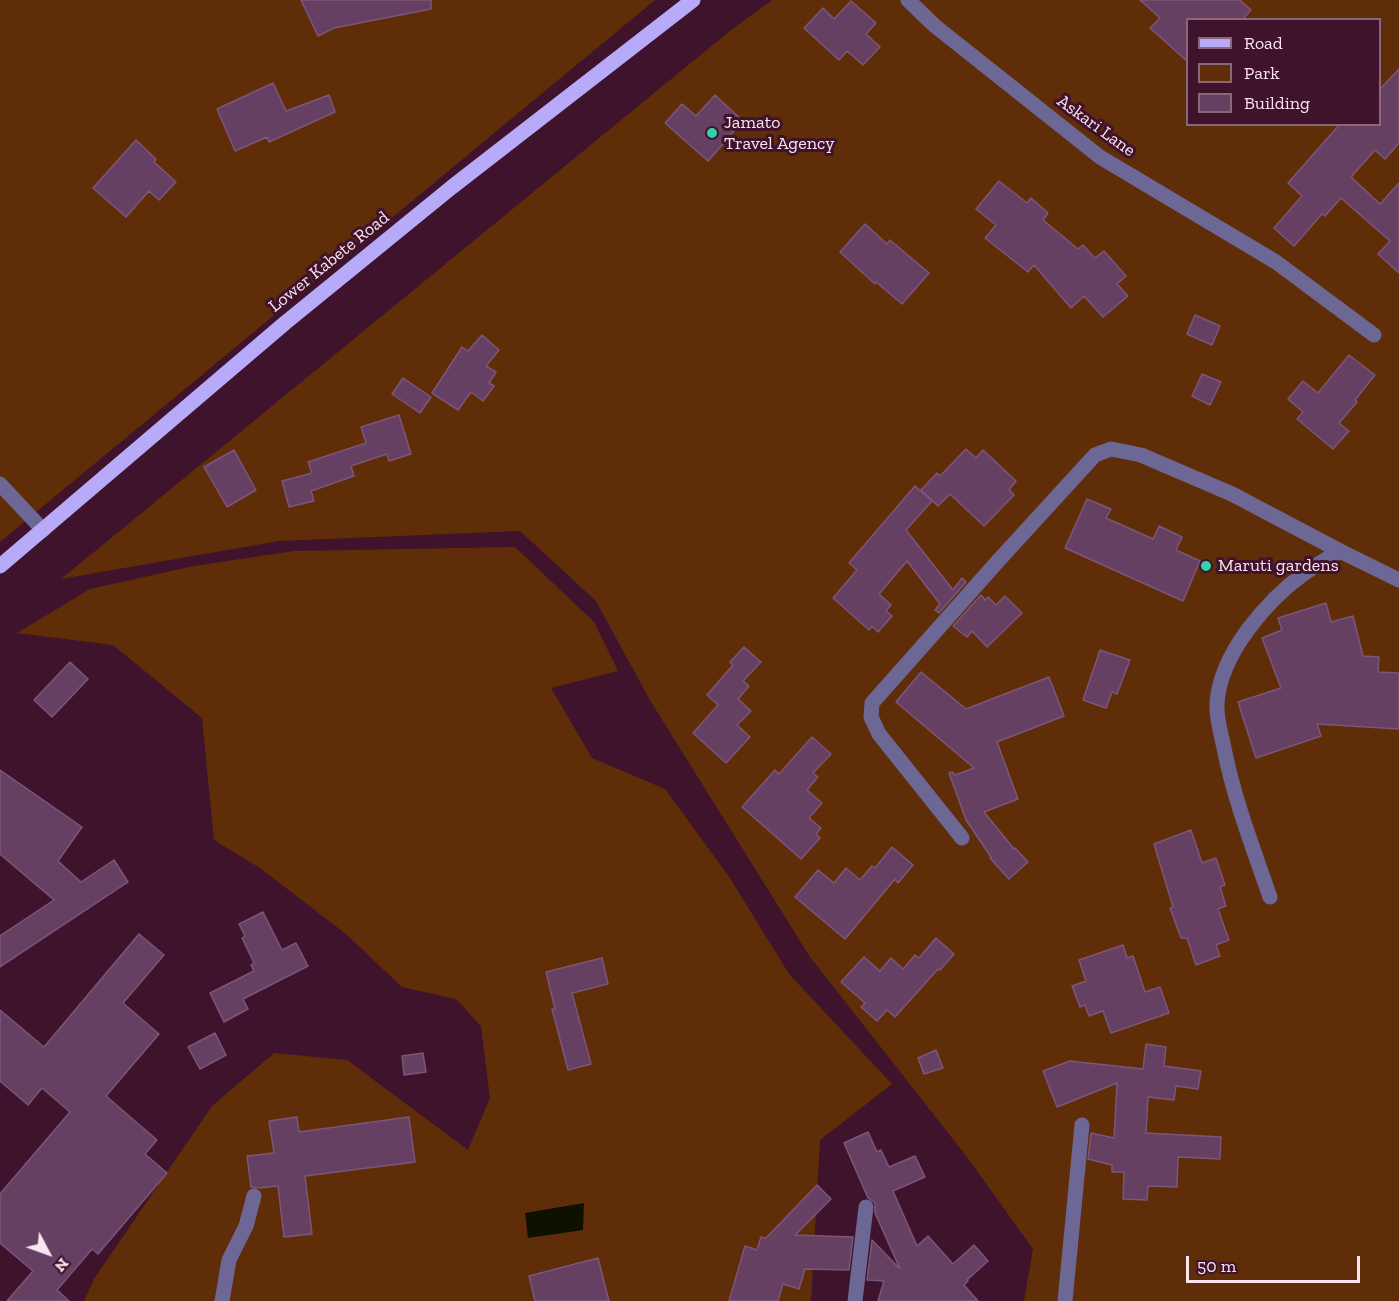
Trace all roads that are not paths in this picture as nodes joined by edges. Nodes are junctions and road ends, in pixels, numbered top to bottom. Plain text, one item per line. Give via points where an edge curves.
1 (693, 0) edge
2 (908, 0) edge
3 (1374, 335) dead end
4 (0, 484) edge
5 (43, 530) junction
6 (1340, 551) junction
7 (0, 566) edge
8 (1399, 580) edge
9 (962, 838) dead end
10 (1270, 897) dead end
11 (1082, 1125) dead end
12 (254, 1196) dead end
13 (866, 1207) dead end
14 (222, 1301) edge
15 (855, 1301) edge
16 (1065, 1301) edge

1 - 5 main road, Lower Kabete Road via 285,323
2 - 3 street, Askari Lane via 935,26 1100,157 1276,262
4 - 5 street
5 - 7 main road, Lower Kabete Road
6 - 8 street
6 - 9 street via 1233,494 1141,454 1111,449 1095,455 872,704 871,717 879,734
6 - 10 street via 1305,572 1262,612 1239,643 1219,686 1218,718 1226,759
11 - 16 street
12 - 14 street via 246,1226 229,1260
13 - 15 street

